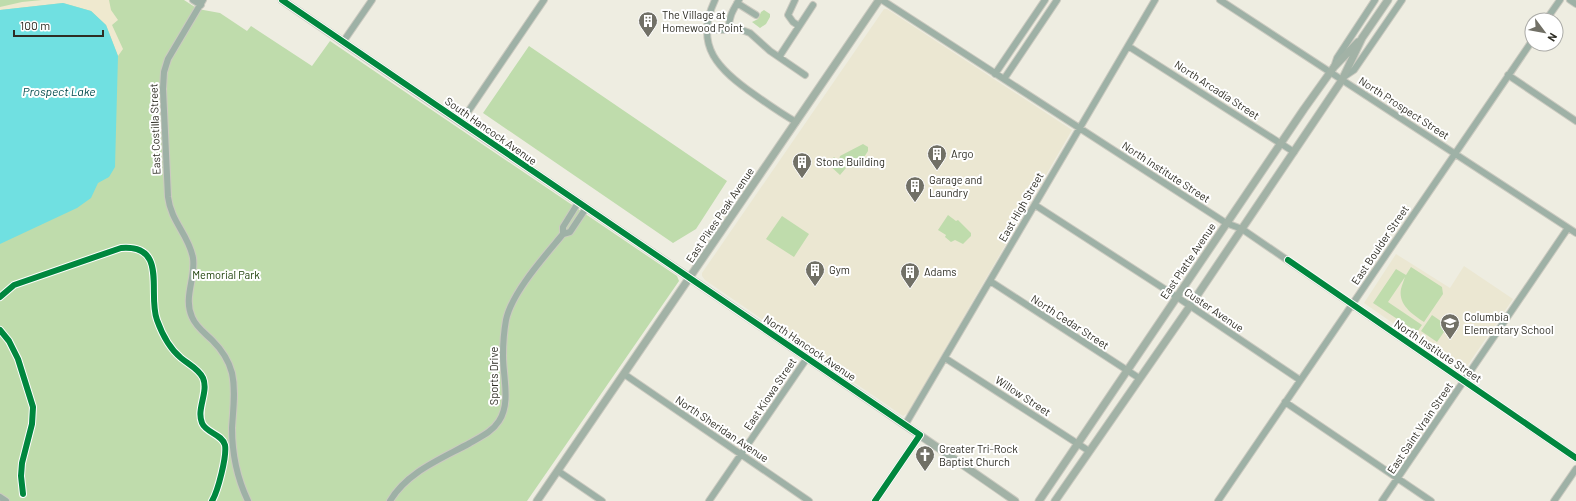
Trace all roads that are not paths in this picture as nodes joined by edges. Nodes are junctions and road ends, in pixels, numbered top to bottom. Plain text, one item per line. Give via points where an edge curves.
1 (192, 0) edge
2 (282, 0) edge
3 (372, 0) edge
4 (544, 0) edge
5 (715, 0) edge
6 (795, 0) edge
7 (879, 0) edge
8 (882, 0) edge
9 (1045, 0) edge
10 (1058, 0) edge
11 (1155, 0) edge
12 (1220, 0) edge
13 (1388, 0) edge
14 (1402, 0) edge
15 (1560, 0) edge
16 (1570, 0) edge
17 (738, 1) edge
18 (1372, 1) edge
19 (202, 2) edge
20 (1576, 4) edge
21 (813, 5) dead end
22 (1552, 12) edge
23 (756, 15) dead end
24 (799, 26) junction
25 (708, 30) junction
26 (729, 30) junction
27 (1362, 38) junction
28 (343, 42) junction
29 (1128, 46) junction
30 (1524, 52) edge
31 (779, 57) junction
32 (1332, 70) junction
33 (995, 74) junction
34 (805, 75) dead end
35 (1508, 75) junction
36 (1344, 78) junction
37 (1004, 79) junction
38 (1576, 120) edge
39 (461, 122) junction
40 (796, 122) junction
41 (1080, 127) junction
42 (1280, 144) junction
43 (1294, 152) junction
44 (1455, 153) junction
45 (578, 203) junction
46 (1035, 205) junction
47 (586, 208) junction
48 (1226, 223) junction
49 (1568, 228) junction
50 (1242, 229) junction
51 (1576, 233) edge
52 (563, 234) junction
53 (690, 278) junction
54 (990, 281) junction
55 (1177, 297) junction
56 (1352, 304) junction
57 (1190, 306) junction
58 (807, 358) junction
59 (945, 358) junction
60 (1127, 370) junction
61 (624, 374) junction
62 (1139, 378) junction
63 (1300, 380) junction
64 (1464, 381) junction
65 (1285, 402) junction
66 (905, 425) junction
67 (920, 435) junction
68 (1077, 443) junction
69 (1090, 451) junction
70 (741, 454) junction
71 (1576, 458) edge
72 (1576, 469) edge
73 (558, 471) junction
74 (1398, 478) junction
75 (0, 497) edge
76 (1220, 500) edge
77 (6, 501) edge
78 (248, 501) edge
79 (390, 501) edge
80 (537, 501) edge
81 (602, 501) edge
82 (709, 501) edge
83 (809, 501) edge
84 (875, 501) edge
85 (1015, 501) edge
86 (1039, 501) edge
87 (1055, 501) edge
88 (1382, 501) edge
89 (1431, 501) edge
90 (1554, 501) edge

1 - 19 street
2 - 28 main road, South Hancock Avenue
3 - 28 street
4 - 39 street
5 - 25 street
6 - 24 street via 788,15
7 - 40 main road, East Pikes Peak Avenue
8 - 33 street, North Institute Street
9 - 33 street
10 - 37 street
11 - 29 street, East High Street
12 - 32 street, North Prospect Street
13 - 27 main road, East Platte Avenue
14 - 36 street via 1354,70
15 - 22 street
16 - 20 street
17 - 23 street
17 - 26 street via 730,18
18 - 32 street
19 - 78 street, East Costilla Street via 168,59 164,72 162,89 168,197 170,210 188,242 192,257 194,273 188,298 192,318 228,360 232,373 234,457
21 - 24 street
24 - 31 street
25 - 26 street
25 - 40 street via 708,44 724,71
26 - 31 street via 750,33
27 - 32 main road, East Platte Avenue
27 - 36 main road, East Platte Avenue
28 - 39 main road, South Hancock Avenue
29 - 41 street, East High Street
29 - 42 street, North Arcadia Street
30 - 35 street, East Boulder Street
31 - 34 street
32 - 36 street, North Prospect Street
32 - 42 main road, East Platte Avenue
33 - 37 street, North Institute Street
35 - 38 street
35 - 44 street, East Boulder Street
36 - 43 main road, East Platte Avenue
36 - 44 street, North Prospect Street
37 - 41 street, North Institute Street
39 - 45 main road, South Hancock Avenue
40 - 53 main road, East Pikes Peak Avenue
41 - 46 street, East High Street
41 - 48 street, North Institute Street
42 - 43 street, North Arcadia Street
42 - 48 main road, East Platte Avenue
43 - 50 main road, East Platte Avenue
44 - 49 street, North Prospect Street
44 - 56 street, East Boulder Street
45 - 47 main road, South Hancock Avenue
45 - 52 street, Sports Drive via 563,227
46 - 54 street, East High Street
46 - 55 street, Custer Avenue
47 - 52 street, Sports Drive via 570,232
47 - 53 main road, South Hancock Avenue
48 - 50 street, North Institute Street
48 - 55 main road, East Platte Avenue
49 - 51 street, North Prospect Street
49 - 64 street, East Saint Vrain Street
50 - 56 street, North Institute Street
50 - 57 main road, East Platte Avenue
52 - 79 street, Sports Drive via 516,295 510,308 503,345 505,402 498,422 484,435 415,474 397,490
53 - 58 main road, North Hancock Avenue
53 - 61 main road, East Pikes Peak Avenue
54 - 59 street, East High Street
54 - 60 street, North Cedar Street
55 - 57 street, Custer Avenue
55 - 60 main road, East Platte Avenue
56 - 63 street, East Boulder Street
56 - 64 street, North Institute Street
57 - 62 main road, East Platte Avenue
57 - 63 street, Custer Avenue
58 - 66 main road, North Hancock Avenue
58 - 70 street, East Kiowa Street
59 - 66 street, East High Street
59 - 68 street, Willow Street
60 - 62 street, North Cedar Street
60 - 68 main road, East Platte Avenue
61 - 70 street, North Sheridan Avenue
61 - 73 main road, East Pikes Peak Avenue
62 - 69 main road, East Platte Avenue
63 - 65 street, East Boulder Street
64 - 71 street, North Institute Street
64 - 74 street, East Saint Vrain Street
65 - 74 street
65 - 76 street, East Boulder Street
66 - 67 main road, North Hancock Avenue
67 - 84 street
67 - 85 main road, North Hancock Avenue
68 - 69 street, Willow Street
68 - 86 main road, East Platte Avenue
69 - 87 main road, East Platte Avenue
70 - 82 street, East Kiowa Street
70 - 83 street, North Sheridan Avenue
72 - 90 street
73 - 80 main road, East Pikes Peak Avenue
73 - 81 street
74 - 88 street, East Saint Vrain Street
74 - 89 street
75 - 77 street

